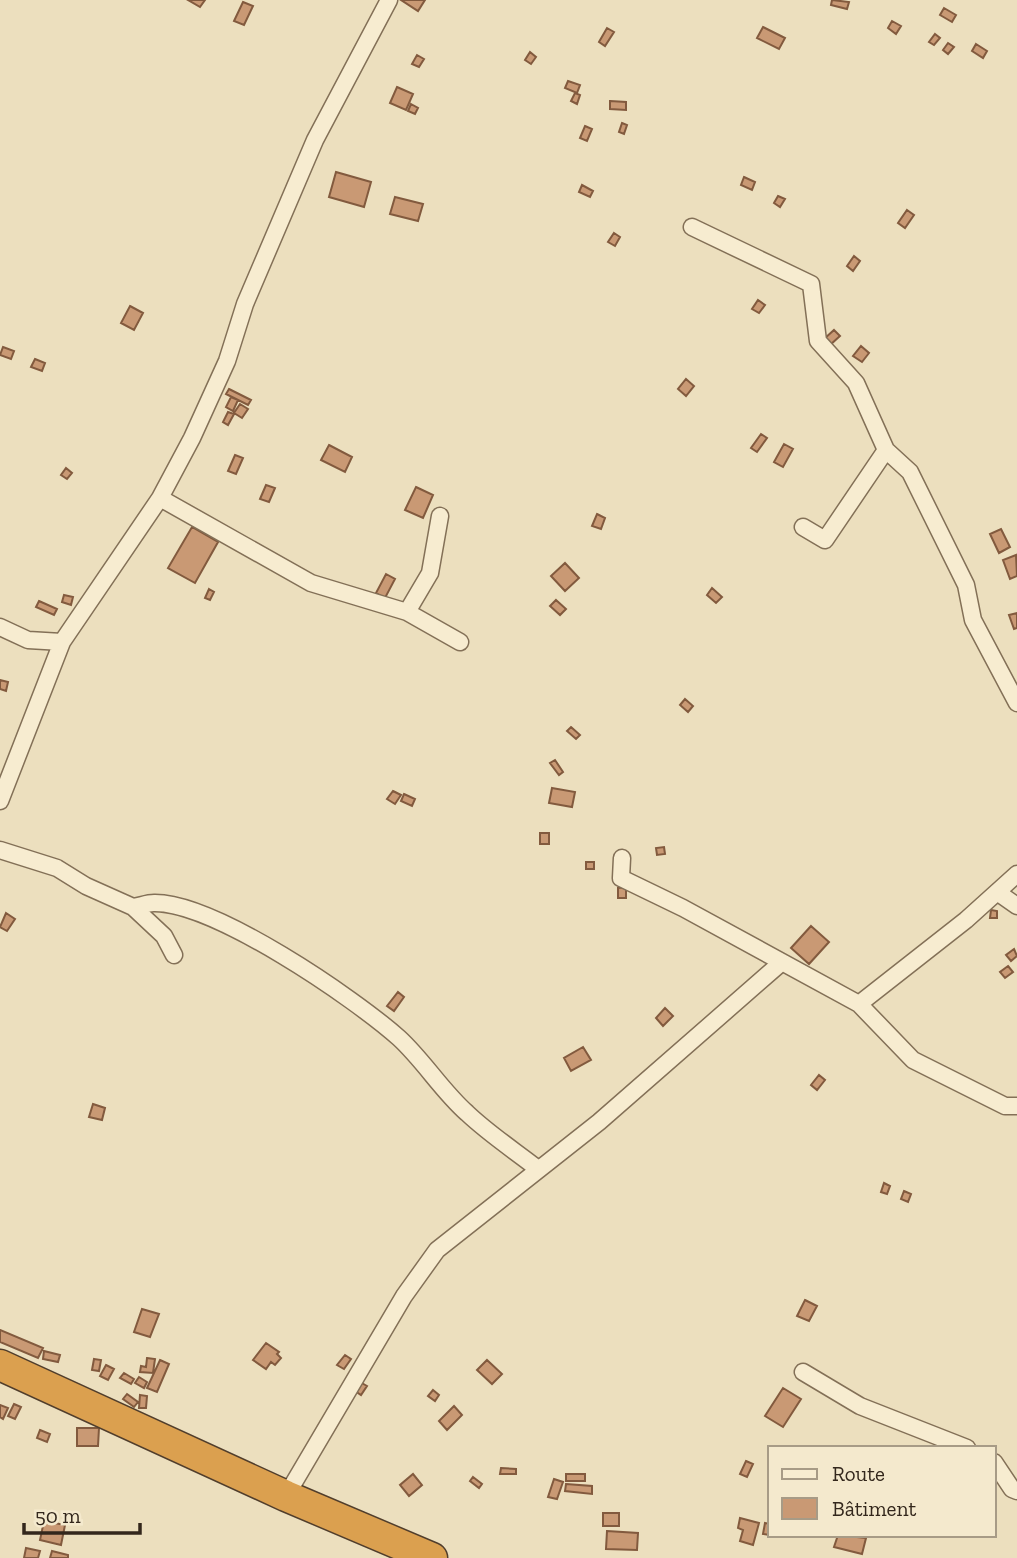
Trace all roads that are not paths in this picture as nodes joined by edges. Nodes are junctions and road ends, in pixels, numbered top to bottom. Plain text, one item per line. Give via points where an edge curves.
1 (389, 0) edge
2 (692, 227) dead end
3 (886, 450) junction
4 (160, 498) junction
5 (440, 516) dead end
6 (803, 527) dead end
7 (407, 612) junction
8 (0, 627) edge
9 (62, 642) junction
10 (460, 642) dead end
11 (1017, 703) edge
12 (0, 801) edge
13 (0, 850) edge
14 (622, 858) dead end
15 (1017, 874) edge
16 (997, 892) junction
17 (1017, 906) edge
18 (133, 907) junction
19 (174, 955) dead end
20 (782, 962) junction
21 (859, 1004) junction
22 (1017, 1106) edge
23 (538, 1170) junction
24 (0, 1366) edge
25 (803, 1372) dead end
26 (962, 1446) edge
27 (996, 1465) edge
28 (1017, 1491) edge
29 (286, 1496) junction
30 (432, 1558) edge

1 - 4 street via 315,140 245,304 216,388
2 - 3 street via 811,284 818,341 856,383
3 - 6 street via 825,540
3 - 11 street via 910,472 966,586 973,620
4 - 7 street via 311,583
4 - 9 street
5 - 7 street via 430,573
7 - 10 street
8 - 9 street via 28,639
9 - 12 street
13 - 18 street via 57,869
14 - 20 street via 621,878
15 - 16 street
16 - 17 street
16 - 21 street
18 - 19 street via 164,936
18 - 23 street via 155,903 228,927 270,947 356,1002 400,1039 466,1112
20 - 21 street
20 - 23 street
21 - 22 street via 913,1060 1005,1106
23 - 29 street via 437,1251 404,1296
24 - 29 highway
25 - 26 street via 860,1406
27 - 28 street
29 - 30 highway

